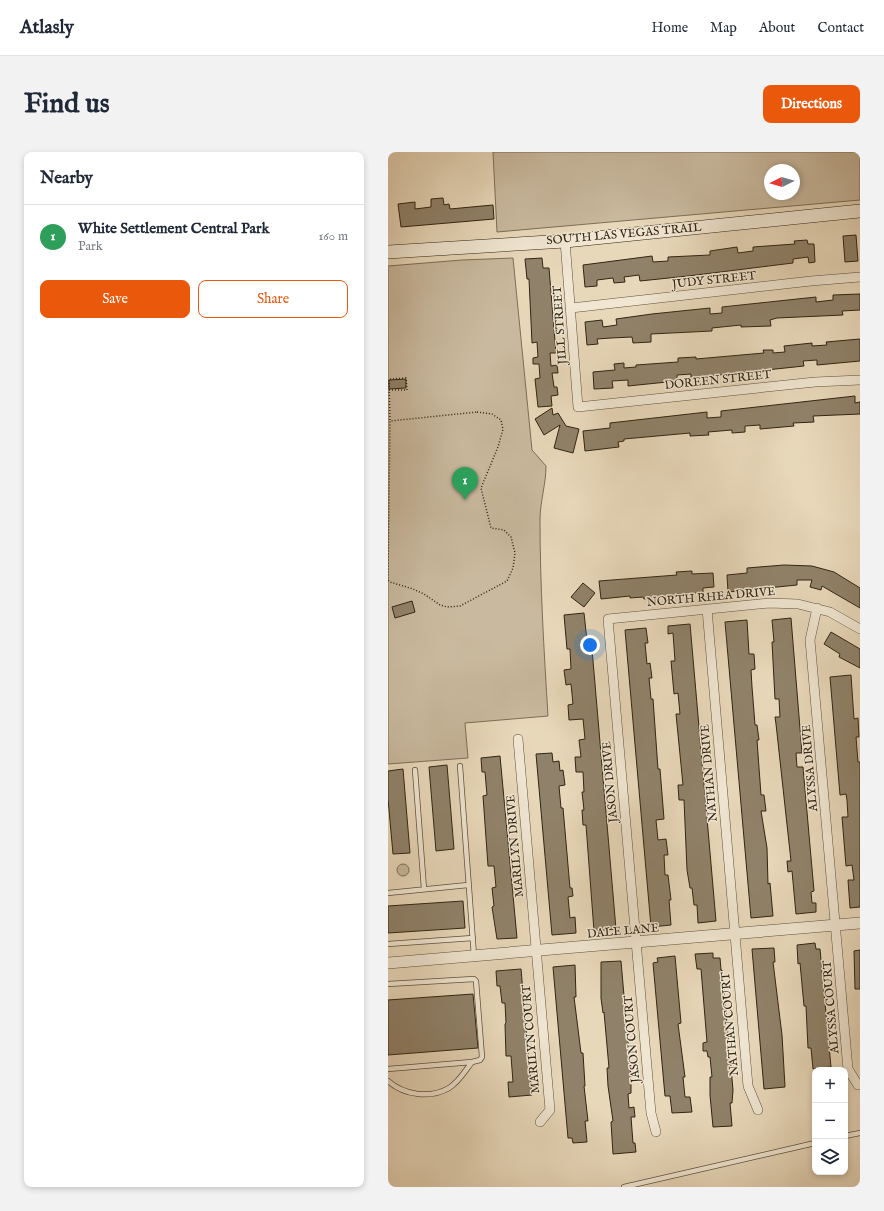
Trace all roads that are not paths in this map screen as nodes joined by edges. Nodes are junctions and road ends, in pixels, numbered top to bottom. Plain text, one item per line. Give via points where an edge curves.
1 (860, 211) edge
2 (565, 241) junction
3 (388, 252) edge
4 (860, 277) edge
5 (571, 308) junction
6 (860, 380) edge
7 (578, 407) joint
8 (817, 608) junction
9 (707, 609) junction
10 (608, 619) joint
11 (860, 629) edge
12 (518, 739) dead end
13 (460, 766) dead end
14 (415, 770) dead end
15 (468, 885) junction
16 (424, 889) junction
17 (388, 893) edge
18 (860, 923) edge
19 (836, 925) junction
20 (735, 934) junction
21 (473, 938) junction
22 (636, 943) junction
23 (388, 944) edge
24 (535, 952) junction
25 (475, 957) junction
26 (388, 963) edge
27 (388, 984) edge
28 (472, 1062) junction
29 (388, 1069) edge
30 (388, 1081) edge
31 (858, 1085) dead end
32 (758, 1110) dead end
33 (540, 1122) dead end
34 (656, 1132) dead end
35 (860, 1133) edge
36 (848, 1135) edge
37 (812, 1144) edge
38 (624, 1187) edge

1 - 2 main road, SOUTH LAS VEGAS TRAIL
2 - 3 main road, SOUTH LAS VEGAS TRAIL
2 - 5 street, JILL STREET
4 - 5 street, JUDY STREET
5 - 7 street, JILL STREET
6 - 7 street, DOREEN STREET via 815,382
8 - 9 street, NORTH RHEA DRIVE via 798,604 769,603
8 - 11 street, NORTH RHEA DRIVE via 830,612
8 - 19 street, ALYSSA DRIVE via 810,640
9 - 10 street, NORTH RHEA DRIVE
9 - 20 street, NATHAN DRIVE
10 - 22 street, JASON DRIVE
12 - 24 street, MARILYN DRIVE
13 - 15 lane
14 - 16 lane
15 - 16 lane
15 - 21 lane
16 - 17 lane
18 - 19 street, DALE LANE
19 - 20 street, DALE LANE
19 - 31 street, ALYSSA COURT via 848,1069
20 - 22 street, DALE LANE
20 - 32 street, NATHAN COURT via 748,1086
21 - 23 lane
21 - 25 lane
22 - 24 street, DALE LANE
22 - 34 street, JASON COURT via 651,1113
24 - 25 street, DALE LANE
24 - 33 street, MARILYN COURT via 550,1110
25 - 26 street, DALE LANE
27 - 28 lane via 474,979 482,1057
28 - 29 lane
28 - 30 lane via 449,1088 434,1094 412,1094
35 - 36 lane
37 - 38 lane

